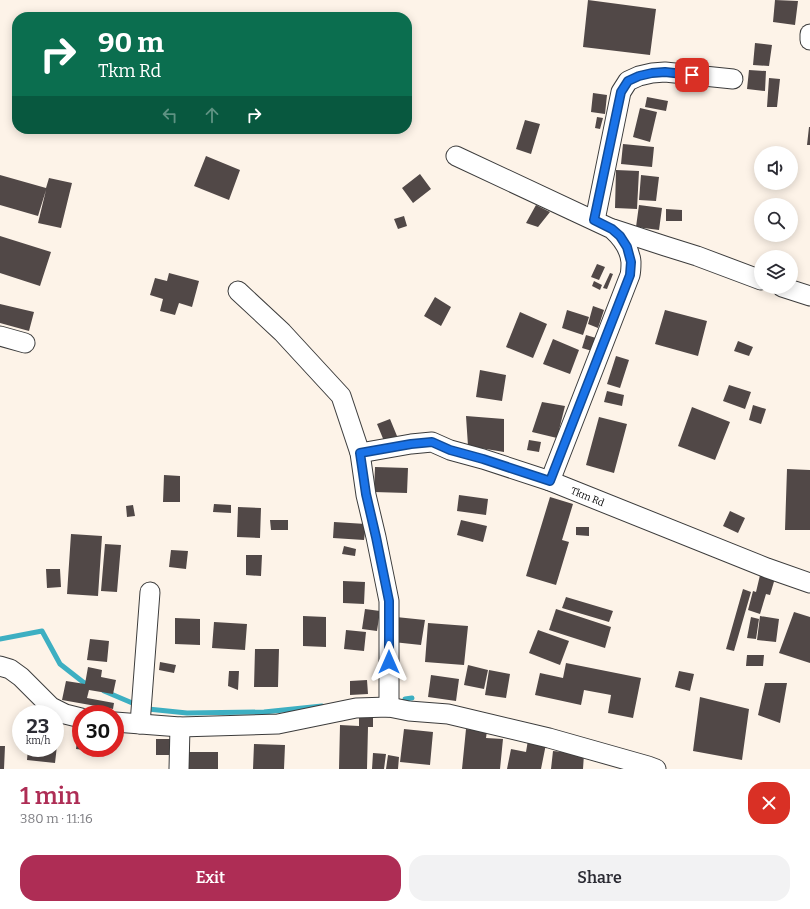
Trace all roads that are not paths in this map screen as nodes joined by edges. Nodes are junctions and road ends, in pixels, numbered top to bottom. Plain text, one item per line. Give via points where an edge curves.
1 (810, 34) edge
2 (810, 40) edge
3 (733, 79) dead end
4 (456, 156) dead end
5 (594, 220) junction
6 (612, 229) junction
7 (754, 277) edge
8 (238, 291) dead end
9 (798, 292) edge
10 (810, 296) edge
11 (0, 336) edge
12 (25, 343) dead end
13 (360, 453) junction
14 (550, 481) junction
15 (810, 583) edge
16 (150, 592) dead end
17 (0, 666) edge
18 (389, 707) junction
19 (72, 716) edge
20 (124, 723) edge
21 (140, 724) junction
22 (180, 727) junction
23 (179, 769) edge
24 (656, 769) edge

1 - 2 street
3 - 5 street via 665,72 639,76 628,81 621,92
4 - 5 street
5 - 6 street
6 - 7 street
6 - 14 street via 627,247 631,262 630,275
8 - 13 street via 282,332 341,396
9 - 10 street
11 - 12 street
13 - 14 street, Tkm Rd via 432,442
13 - 18 street via 389,601
14 - 15 street, Tkm Rd via 766,568
16 - 21 street
17 - 19 street via 10,669 20,677 51,707
18 - 22 street via 356,708 278,724
18 - 24 street via 448,714 549,738
20 - 21 street
21 - 22 street
22 - 23 street

